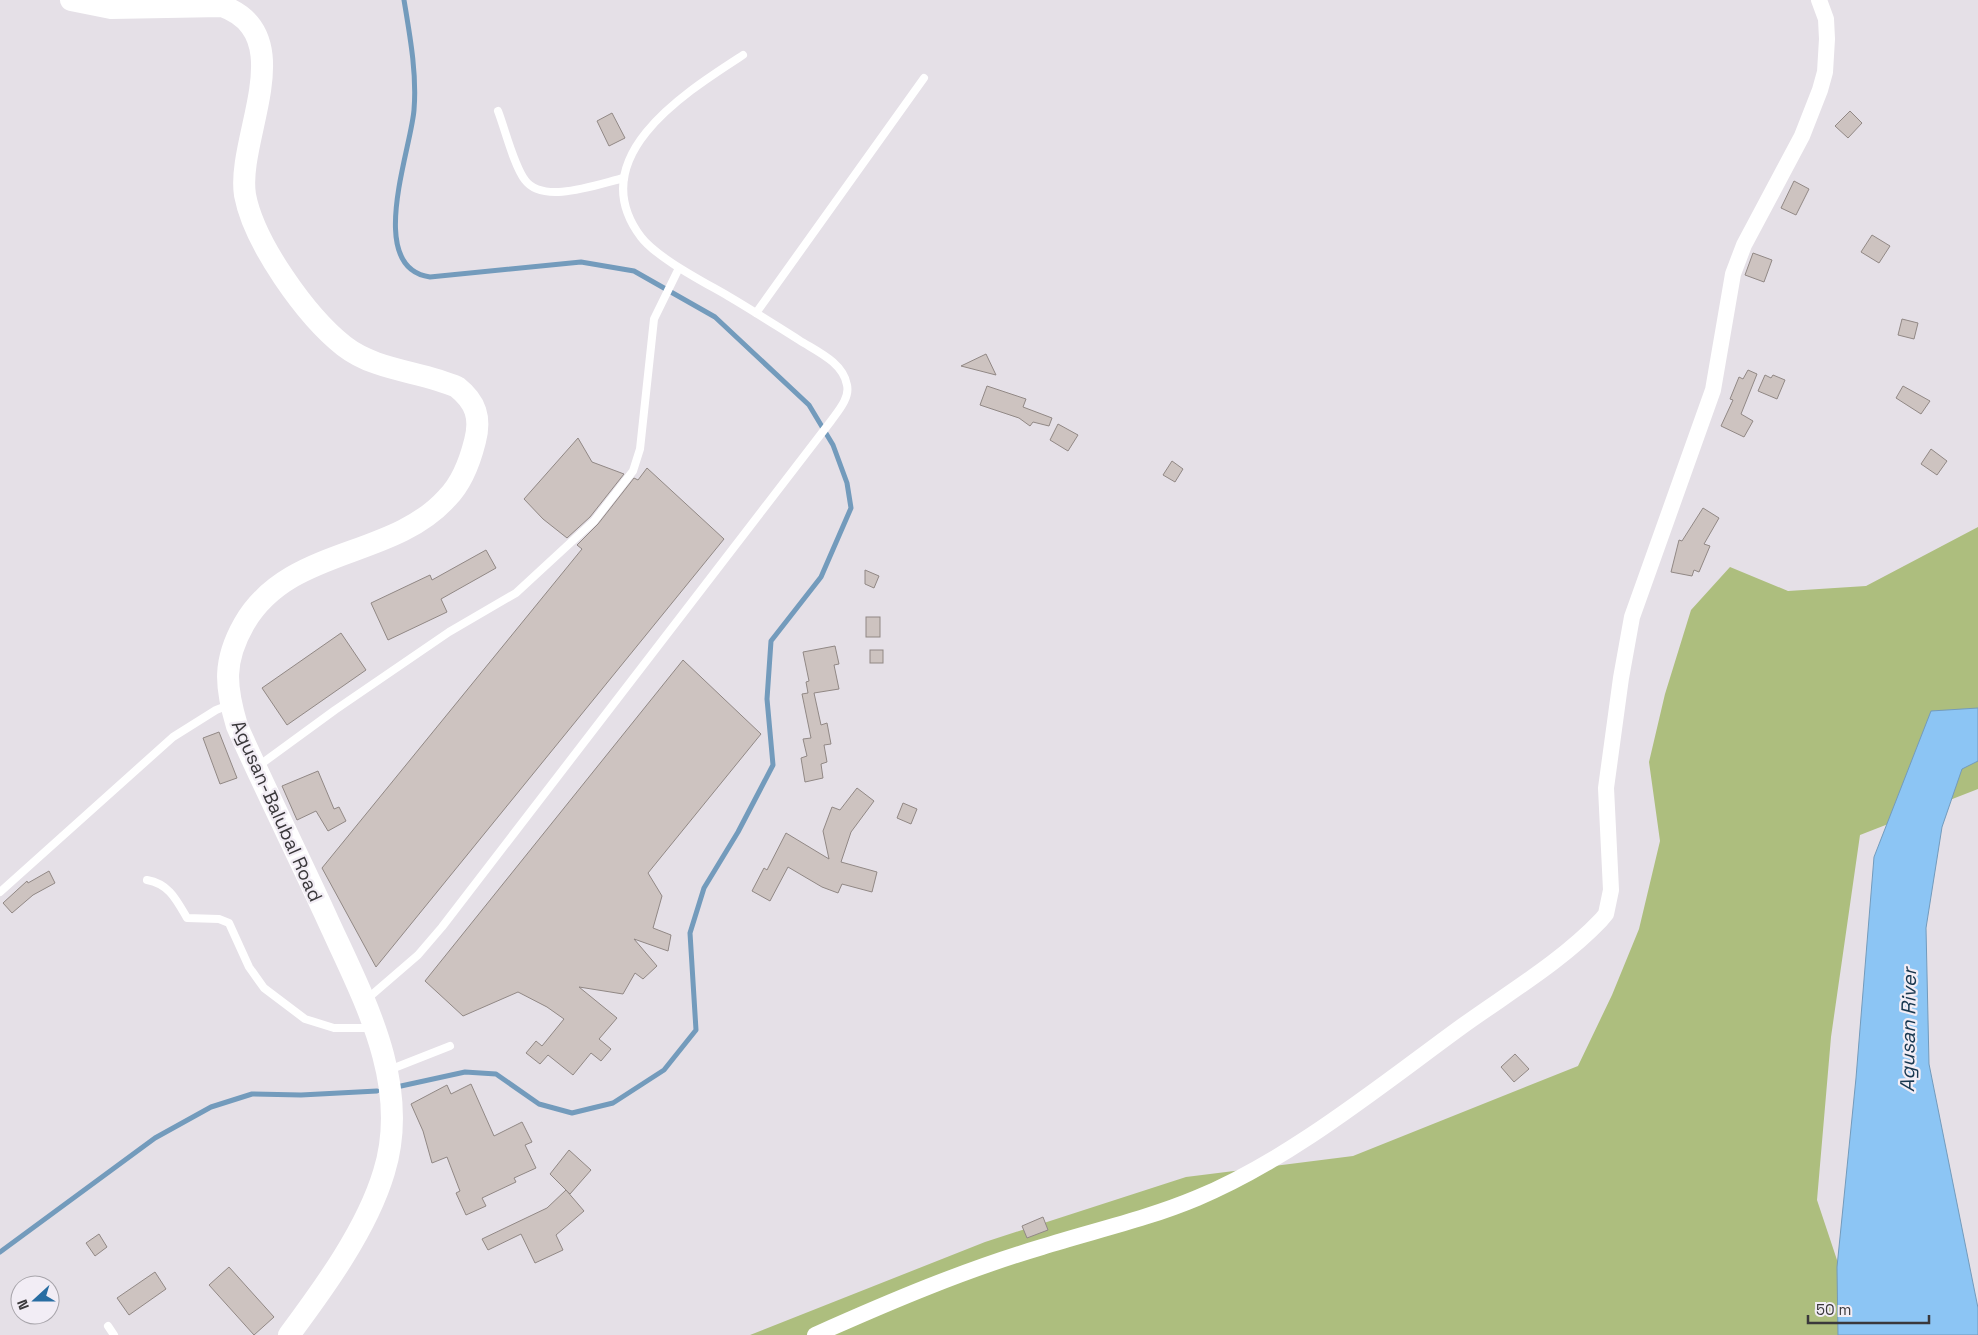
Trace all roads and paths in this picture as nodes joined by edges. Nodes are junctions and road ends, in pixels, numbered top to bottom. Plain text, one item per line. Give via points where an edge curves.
1 (72, 0) edge
2 (1819, 0) edge
3 (743, 55) dead end
4 (924, 78) dead end
5 (498, 112) dead end
6 (624, 178) junction
7 (679, 268) junction
8 (756, 312) junction
9 (230, 704) junction
10 (256, 768) junction
11 (146, 880) dead end
12 (0, 892) edge
13 (364, 1002) junction
14 (375, 1028) junction
15 (450, 1046) dead end
16 (387, 1071) junction
17 (108, 1326) dead end
18 (291, 1334) edge
19 (114, 1335) edge
20 (815, 1335) edge

1 - 9 main road, Agusan-Balubal Road via 111,8 222,6 237,12 249,23 257,36 262,55 262,75 245,173 245,194 262,241 315,320 345,347 382,365 457,387 467,395 478,421 469,461 459,482 428,515 390,536 303,570 270,591 246,620 232,648 227,686
2 - 20 street via 1826,20 1827,39 1820,90 1802,136 1744,245 1736,267 1713,390 1632,618 1606,788 1611,890 1606,914 1542,969 1349,1108 1234,1181 1158,1212 972,1270
3 - 6 lane via 687,92 643,133 630,155
4 - 8 lane
5 - 6 lane via 524,179 532,188 552,192
6 - 7 lane via 629,217 641,238
7 - 8 lane
7 - 10 lane via 654,319 640,449 633,471 594,521 516,593 449,632
8 - 13 lane via 831,361 845,376 848,390 831,421 442,927 418,955
9 - 10 main road, Agusan-Balubal Road
9 - 12 lane via 173,737
10 - 13 main road, Agusan-Balubal Road
11 - 14 lane via 161,882 176,899 186,918 229,922 249,967 264,988 305,1019 334,1028
13 - 14 main road, Agusan-Balubal Road
14 - 16 main road, Agusan-Balubal Road
15 - 16 lane
16 - 18 main road, Agusan-Balubal Road via 393,1112 384,1172 351,1243
17 - 19 lane

